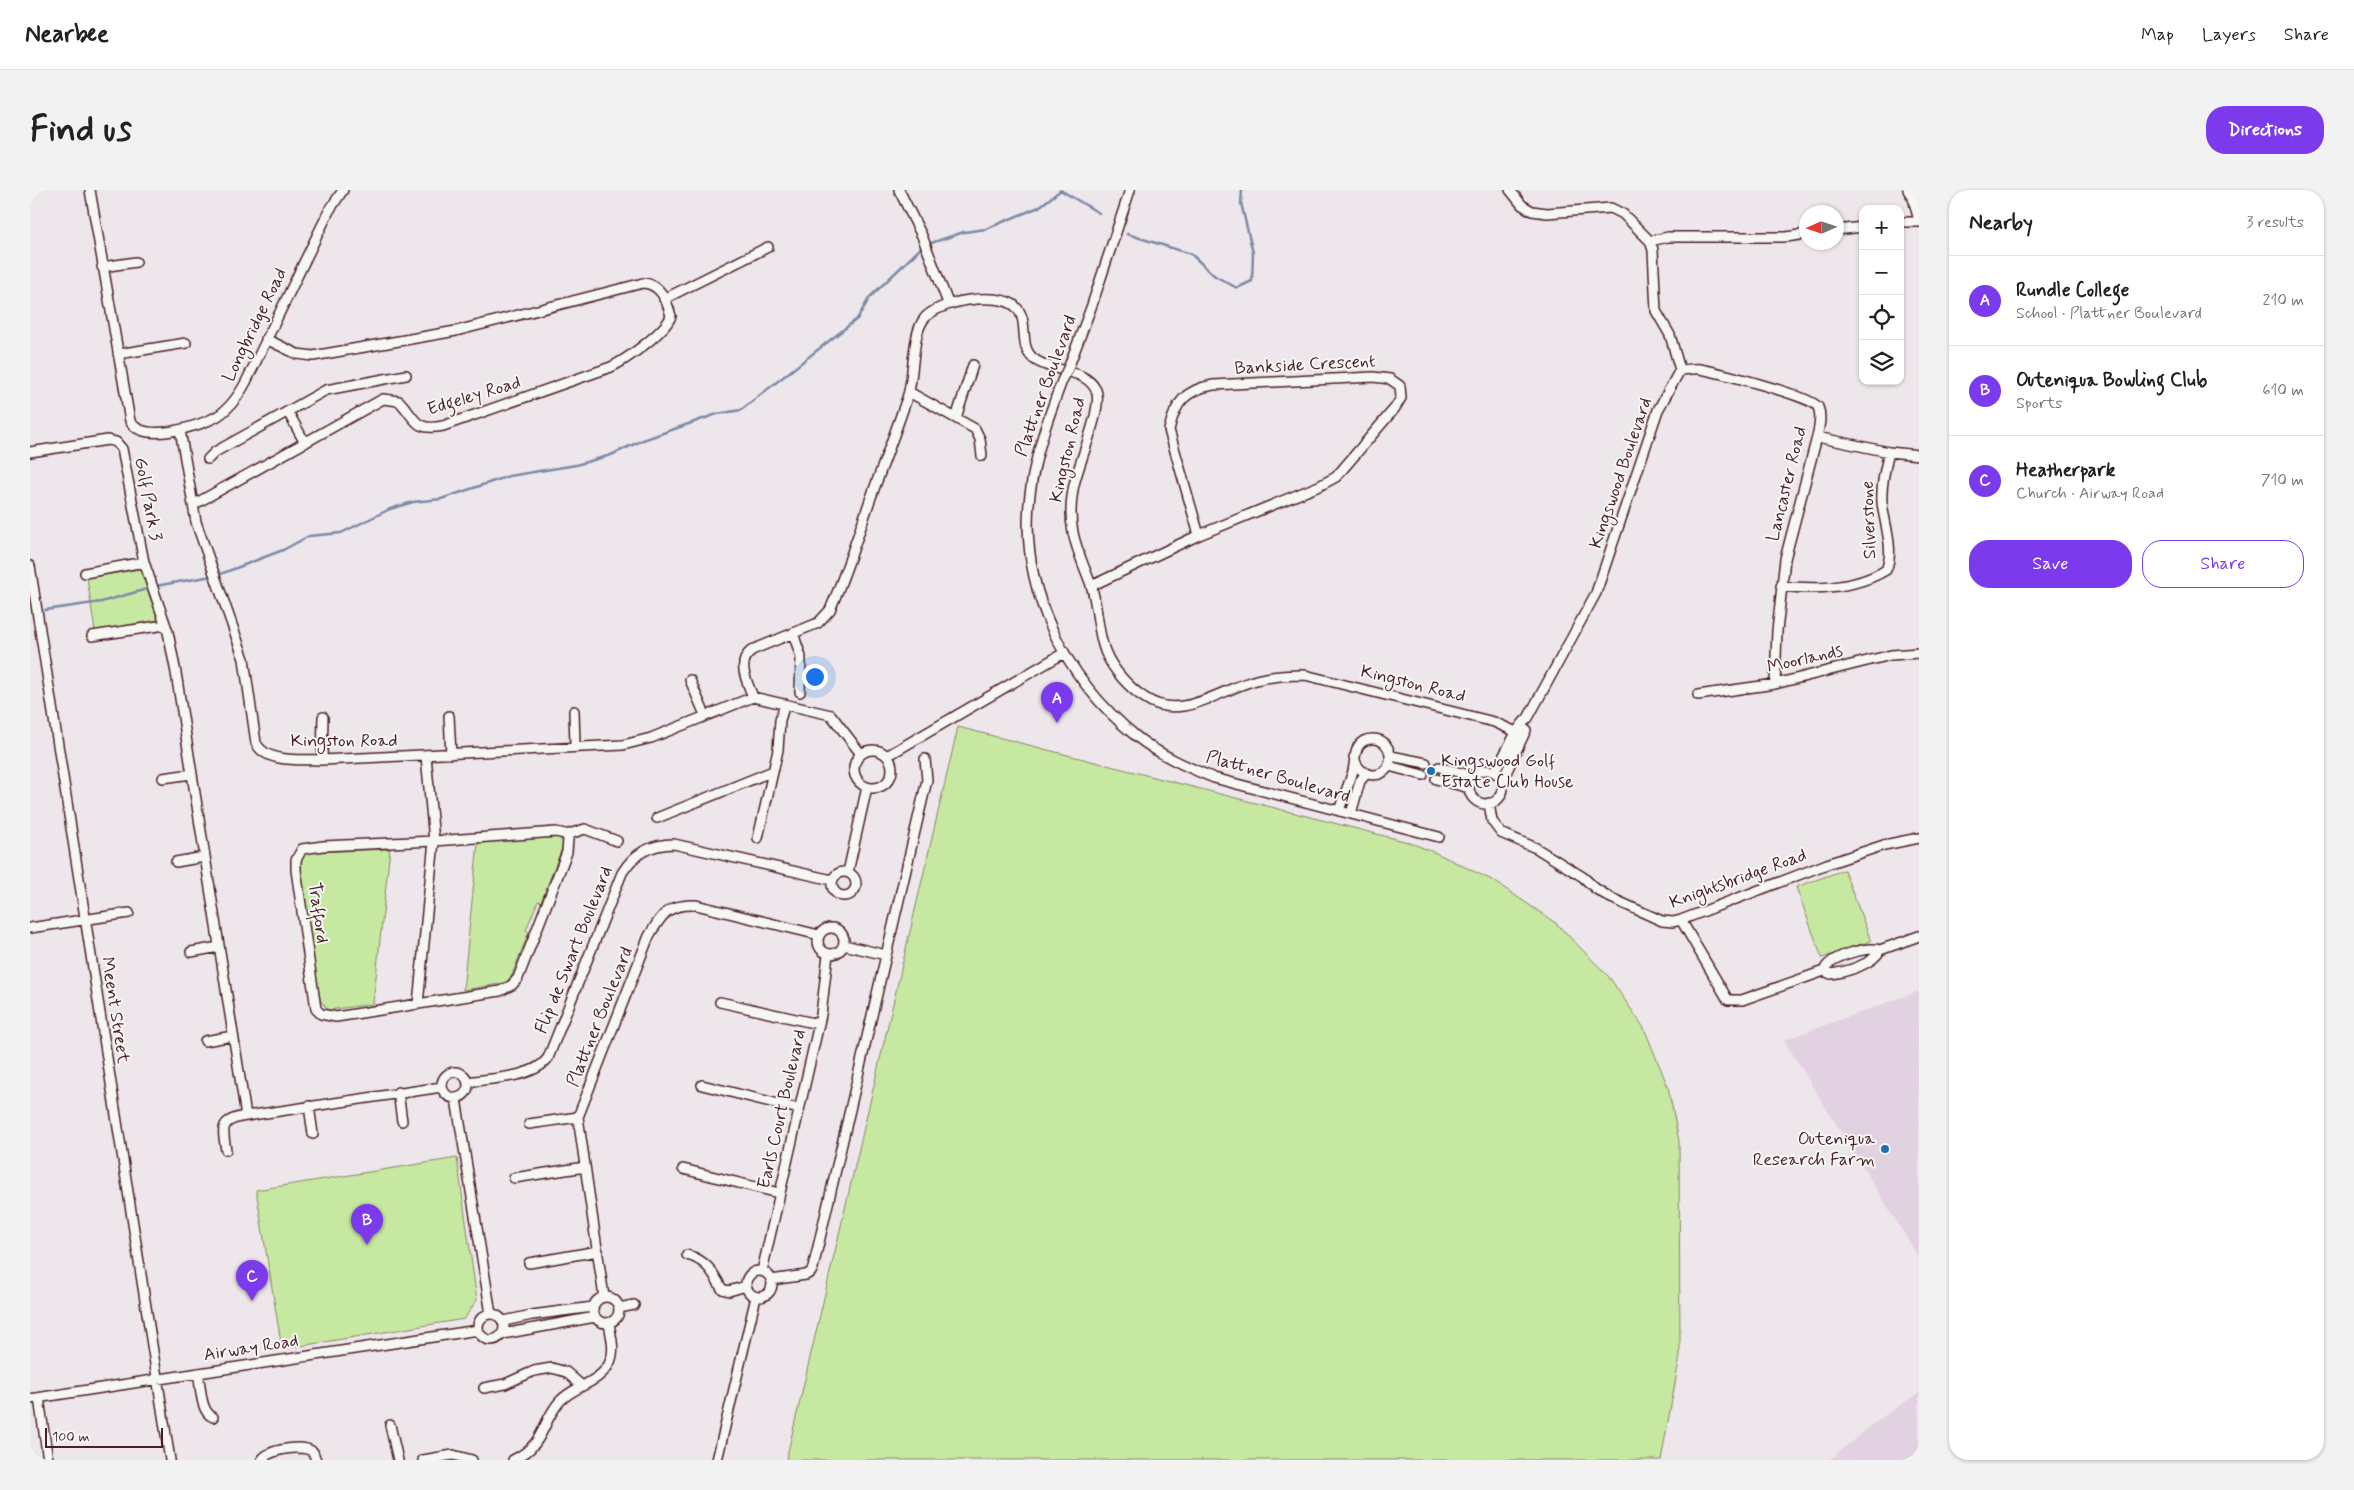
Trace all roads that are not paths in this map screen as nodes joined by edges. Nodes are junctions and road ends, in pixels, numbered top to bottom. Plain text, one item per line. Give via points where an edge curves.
1 (90, 190) edge
2 (343, 190) edge
3 (899, 190) edge
4 (1130, 190) edge
5 (1510, 190) edge
6 (1908, 190) edge
7 (1904, 222) edge
8 (1919, 222) edge
9 (1859, 227) edge
10 (1844, 229) edge
11 (1799, 235) edge
12 (1650, 241) junction
13 (768, 247) dead end
14 (136, 262) dead end
15 (102, 267) junction
16 (664, 299) junction
17 (948, 303) junction
18 (266, 340) junction
19 (186, 343) dead end
20 (118, 354) junction
21 (973, 365) dead end
22 (1680, 370) junction
23 (406, 375) dead end
24 (909, 392) junction
25 (288, 412) junction
26 (956, 418) junction
27 (180, 430) junction
28 (1817, 437) junction
29 (305, 443) junction
30 (30, 452) edge
31 (1889, 452) junction
32 (982, 456) dead end
33 (1919, 456) edge
34 (208, 459) dead end
35 (193, 505) junction
36 (1199, 536) junction
37 (144, 562) junction
38 (30, 566) edge
39 (85, 573) dead end
40 (1091, 586) junction
41 (1781, 586) junction
42 (166, 625) junction
43 (793, 633) junction
44 (92, 636) dead end
45 (1064, 653) junction
46 (1919, 653) edge
47 (690, 680) dead end
48 (1775, 684) junction
49 (800, 692) dead end
50 (1698, 695) dead end
51 (753, 697) junction
52 (785, 704) junction
53 (574, 711) dead end
54 (705, 715) junction
55 (449, 716) dead end
56 (323, 717) dead end
57 (1520, 734) junction
58 (575, 746) junction
59 (451, 754) junction
60 (861, 754) junction
61 (426, 756) junction
62 (887, 756) junction
63 (1390, 756) junction
64 (1354, 757) junction
65 (925, 759) dead end
66 (322, 760) junction
67 (1413, 760) junction
68 (1426, 764) dead end
69 (1389, 766) junction
70 (1439, 767) dead end
71 (773, 771) junction
72 (1454, 771) junction
73 (1410, 772) junction
74 (1494, 772) junction
75 (191, 774) junction
76 (1366, 774) junction
77 (1423, 775) dead end
78 (1473, 776) junction
79 (163, 778) dead end
80 (1436, 779) dead end
81 (1451, 783) junction
82 (867, 786) junction
83 (1503, 786) junction
84 (1470, 788) junction
85 (1489, 803) junction
86 (1339, 811) junction
87 (1351, 814) junction
88 (657, 818) dead end
89 (566, 835) junction
90 (758, 838) dead end
91 (1439, 838) dead end
92 (1919, 838) edge
93 (434, 842) junction
94 (617, 842) dead end
95 (204, 857) junction
96 (176, 862) dead end
97 (848, 872) junction
98 (832, 880) junction
99 (129, 913) dead end
100 (84, 920) junction
101 (1681, 920) junction
102 (30, 928) edge
103 (819, 935) junction
104 (1919, 936) edge
105 (844, 945) junction
106 (218, 947) junction
107 (1880, 950) junction
108 (191, 952) dead end
109 (828, 954) junction
110 (886, 955) junction
111 (1824, 971) junction
112 (720, 1002) dead end
113 (418, 1004) junction
114 (818, 1024) junction
115 (233, 1036) junction
116 (205, 1041) dead end
117 (468, 1082) junction
118 (702, 1085) dead end
119 (442, 1087) junction
120 (398, 1092) junction
121 (456, 1099) junction
122 (309, 1106) junction
123 (799, 1109) junction
124 (246, 1116) junction
125 (578, 1117) junction
126 (402, 1121) dead end
127 (529, 1124) dead end
128 (313, 1134) dead end
129 (226, 1150) dead end
130 (585, 1166) junction
131 (683, 1169) dead end
132 (514, 1178) dead end
133 (779, 1193) junction
134 (598, 1251) junction
135 (687, 1255) dead end
136 (529, 1263) dead end
137 (762, 1271) junction
138 (771, 1280) junction
139 (746, 1286) junction
140 (604, 1297) junction
141 (756, 1297) junction
142 (634, 1305) dead end
143 (593, 1306) junction
144 (619, 1308) junction
145 (491, 1314) junction
146 (596, 1317) junction
147 (504, 1321) junction
148 (609, 1323) junction
149 (478, 1330) junction
150 (503, 1334) junction
151 (198, 1373) junction
152 (157, 1380) junction
153 (582, 1386) junction
154 (484, 1388) dead end
155 (35, 1399) edge
156 (213, 1417) dead end
157 (390, 1425) dead end
158 (48, 1460) edge
159 (170, 1460) edge
160 (262, 1460) edge
161 (316, 1460) edge
162 (398, 1460) edge
163 (424, 1460) edge
164 (472, 1460) edge
165 (513, 1460) edge
166 (717, 1460) edge

1 - 15 street, Longbridge Road
2 - 18 street, Longbridge Road via 329,211
3 - 17 street via 922,236
4 - 45 street, Plattner Boulevard, bridge via 1036,456 1028,519 1030,559 1036,586
5 - 12 street via 1522,205 1532,211 1547,213 1611,208 1623,214
6 - 8 street
7 - 8 street
9 - 10 street
11 - 12 street via 1668,237
12 - 22 street via 1656,311 1670,335
13 - 16 street
14 - 15 street
15 - 20 street, Longbridge Road
16 - 18 street via 653,285 643,283 456,331 313,356 297,354
16 - 29 street, Edgeley Road via 671,316 668,323 627,358 603,371 432,428 416,423 399,400 383,399
17 - 24 street, Kingston Road via 930,313 921,323
17 - 40 street, Kingston Road via 1006,300 1023,318 1024,345 1031,357 1050,368 1082,377 1096,389 1095,416 1073,487 1070,513 1073,538
18 - 27 street, Longbridge Road via 244,387 229,407 216,416
19 - 20 street
20 - 27 street, Longbridge Road via 128,412 134,427 150,433
21 - 26 street
22 - 28 street, Lancaster Road via 1698,369 1808,399 1818,407 1820,414
22 - 57 street, Kingswood Boulevard via 1658,410 1596,593
23 - 25 street via 326,390
24 - 26 street
24 - 43 street, Kingston Road via 830,610 818,623
25 - 29 street
25 - 34 street
26 - 32 street via 976,429
27 - 35 street, Kingston Road
28 - 31 street
28 - 41 street, Lancaster Road via 1797,507
29 - 35 street, Edgeley Road
30 - 37 street, Golf Park 3 via 108,440 116,442 123,454
31 - 33 street
31 - 41 street, Silverstone via 1882,500 1889,549 1886,570 1853,583 1820,588
35 - 66 street, Kingston Road via 244,659 259,749 273,757
36 - 36 street, Bankside Crescent via 1336,477 1395,408 1401,398 1400,386 1390,379 1373,377 1213,385 1190,391 1181,401 1169,430
36 - 40 street, Bankside Crescent
37 - 39 street, Golf Park 3
37 - 42 street, Golf Park 3
38 - 100 street, Meent Street
40 - 57 street, Kingston Road via 1105,652 1130,686 1154,703 1171,706 1198,703 1252,681 1281,675 1305,675 1483,719
41 - 48 street, Lancaster Road
42 - 44 street
42 - 75 street, Golf Park 3
43 - 49 street via 802,656
43 - 51 street, Kingston Road via 747,654 743,668
45 - 62 street
45 - 86 street, Plattner Boulevard via 1112,715 1138,738 1170,758 1214,778
46 - 48 street, Moorlands via 1891,655
47 - 54 street
48 - 50 street, Moorlands
51 - 52 street
51 - 54 street, Kingston Road
52 - 60 street via 831,715
52 - 71 street
53 - 58 street
54 - 58 street, Kingston Road via 636,742
55 - 59 street
56 - 66 street
57 - 74 street, Kingswood Boulevard
57 - 83 street, Kingswood Boulevard
58 - 59 street, Kingston Road
59 - 61 street, Kingston Road
60 - 62 street via 878,750
60 - 82 street via 855,764 856,775
61 - 66 street, Kingston Road
61 - 93 street
62 - 82 street via 892,767 889,779 880,786
63 - 64 street via 1384,742 1368,739 1361,742
63 - 67 street
63 - 69 street
64 - 76 street via 1359,769
64 - 86 street via 1353,770
65 - 110 street via 927,780
67 - 68 street
67 - 73 street
69 - 73 street
69 - 76 street via 1379,774
70 - 72 street
71 - 88 street
71 - 90 street
72 - 78 street
72 - 81 street
73 - 77 street
74 - 78 street via 1483,770
74 - 83 street
75 - 79 street
75 - 95 street, Golf Park 3
76 - 87 street via 1360,781
78 - 84 street
80 - 81 street
81 - 84 street
82 - 97 street
83 - 85 street via 1500,797
84 - 85 street via 1474,798 1484,804
85 - 101 street, Knightsbridge Road via 1492,821 1501,833 1536,848 1610,898 1668,923
86 - 87 street, Plattner Boulevard
87 - 91 street, Plattner Boulevard
89 - 93 street, Trafford via 556,832
89 - 94 street via 586,829
89 - 113 street, Trafford via 569,843 567,852 518,978 512,985 500,991
92 - 101 street, Knightsbridge Road via 1827,864
93 - 113 street
93 - 113 street, Trafford via 307,847 296,860 316,1009 321,1014 336,1017
95 - 96 street
95 - 106 street, Golf Park 3
97 - 98 street via 837,874
97 - 98 street via 856,881 850,894 842,896 835,892
98 - 117 street, Flip de Swart Boulevard via 674,844 650,847 634,858 622,873 543,1065 531,1072
99 - 100 street
100 - 102 street
100 - 152 street, Meent Street
101 - 111 street via 1728,1000 1742,1000
103 - 105 street via 823,930 834,927 843,934
103 - 109 street via 818,944
103 - 125 street, Plattner Boulevard via 696,905 680,905 663,914 649,936
104 - 107 street
105 - 109 street via 838,953
105 - 110 street
106 - 108 street
106 - 115 street, Golf Park 3
107 - 111 street via 1868,948 1836,959 1827,964
107 - 111 street via 1873,960 1831,974
109 - 114 street, Earls Court Boulevard
110 - 138 street via 813,1268 806,1275
112 - 114 street
114 - 123 street, Earls Court Boulevard
115 - 116 street
115 - 124 street, Golf Park 3
117 - 119 street via 461,1073 452,1072 445,1076
117 - 121 street via 465,1094
118 - 123 street
119 - 120 street
119 - 121 street via 446,1095
120 - 122 street
120 - 126 street
121 - 145 street
122 - 124 street
122 - 128 street
123 - 133 street, Earls Court Boulevard
124 - 129 street via 225,1123 222,1130
125 - 127 street
125 - 130 street, Plattner Boulevard
130 - 132 street
130 - 134 street, Plattner Boulevard
131 - 133 street
133 - 137 street, Earls Court Boulevard
134 - 136 street
134 - 140 street, Plattner Boulevard
135 - 139 street via 710,1268 722,1289 729,1291
137 - 138 street
137 - 139 street via 750,1274
138 - 141 street via 770,1291
139 - 141 street
140 - 143 street
140 - 144 street via 614,1299
141 - 166 street
142 - 144 street
143 - 146 street
143 - 147 street
144 - 148 street via 616,1318
145 - 147 street
145 - 149 street via 486,1314 479,1321
146 - 148 street via 600,1322
146 - 150 street
147 - 150 street
148 - 153 street via 613,1348 609,1365 603,1374
149 - 150 street via 486,1340 499,1339
149 - 151 street, Airway Road
151 - 152 street, Airway Road
151 - 156 street via 204,1405
152 - 155 street, Airway Road
152 - 159 street, Meent Street
153 - 154 street via 566,1372 552,1368
153 - 165 street via 559,1403 538,1443
155 - 158 street
157 - 162 street
160 - 161 street via 270,1453 305,1447 313,1452
163 - 164 street via 453,1455

